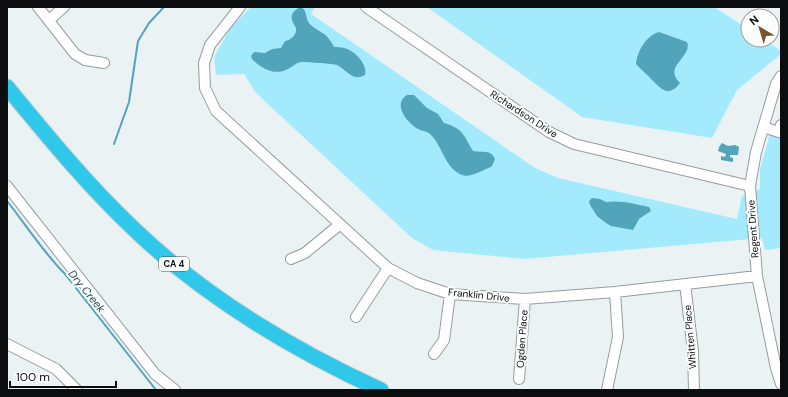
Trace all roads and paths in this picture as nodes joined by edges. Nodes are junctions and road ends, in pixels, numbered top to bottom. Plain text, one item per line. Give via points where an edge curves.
1 (38, 7) edge
2 (64, 7) edge
3 (240, 7) edge
4 (366, 7) edge
5 (49, 20) junction
6 (104, 63) dead end
7 (781, 76) edge
8 (7, 87) edge
9 (781, 125) edge
10 (763, 128) junction
11 (7, 186) edge
12 (750, 186) junction
13 (339, 225) junction
14 (291, 259) dead end
15 (388, 268) junction
16 (757, 276) junction
17 (685, 284) junction
18 (614, 292) junction
19 (450, 294) junction
20 (525, 299) junction
21 (356, 317) dead end
22 (7, 344) edge
23 (777, 346) edge
24 (434, 354) dead end
25 (519, 379) dead end
26 (781, 384) edge
27 (77, 390) edge
28 (174, 390) edge
29 (381, 390) edge
30 (607, 390) edge
31 (694, 390) edge

1 - 5 street
2 - 5 street
3 - 13 street, Franklin Drive via 210,45 204,63 205,88 216,111
4 - 12 street, Richardson Drive via 549,132 574,144
5 - 6 street via 75,54 85,60
7 - 10 street, Regent Drive via 776,84
8 - 29 highway, CA 4 via 62,154 105,200 136,232 168,259 272,332 340,371
9 - 10 street via 779,132
10 - 12 street, Regent Drive
11 - 28 street via 155,374
12 - 16 street, Regent Drive
13 - 14 street via 305,253
13 - 15 street, Franklin Drive
15 - 19 street, Franklin Drive via 417,283
15 - 21 street
16 - 17 street, Franklin Drive
16 - 23 street, Regent Drive
17 - 18 street, Franklin Drive
17 - 31 street, Whitten Place via 693,351
18 - 20 street, Franklin Drive
18 - 30 street via 618,337
19 - 20 street, Franklin Drive
19 - 24 street via 444,340
20 - 25 street, Ogden Place
22 - 27 street via 56,369
23 - 26 street, Regent Drive

